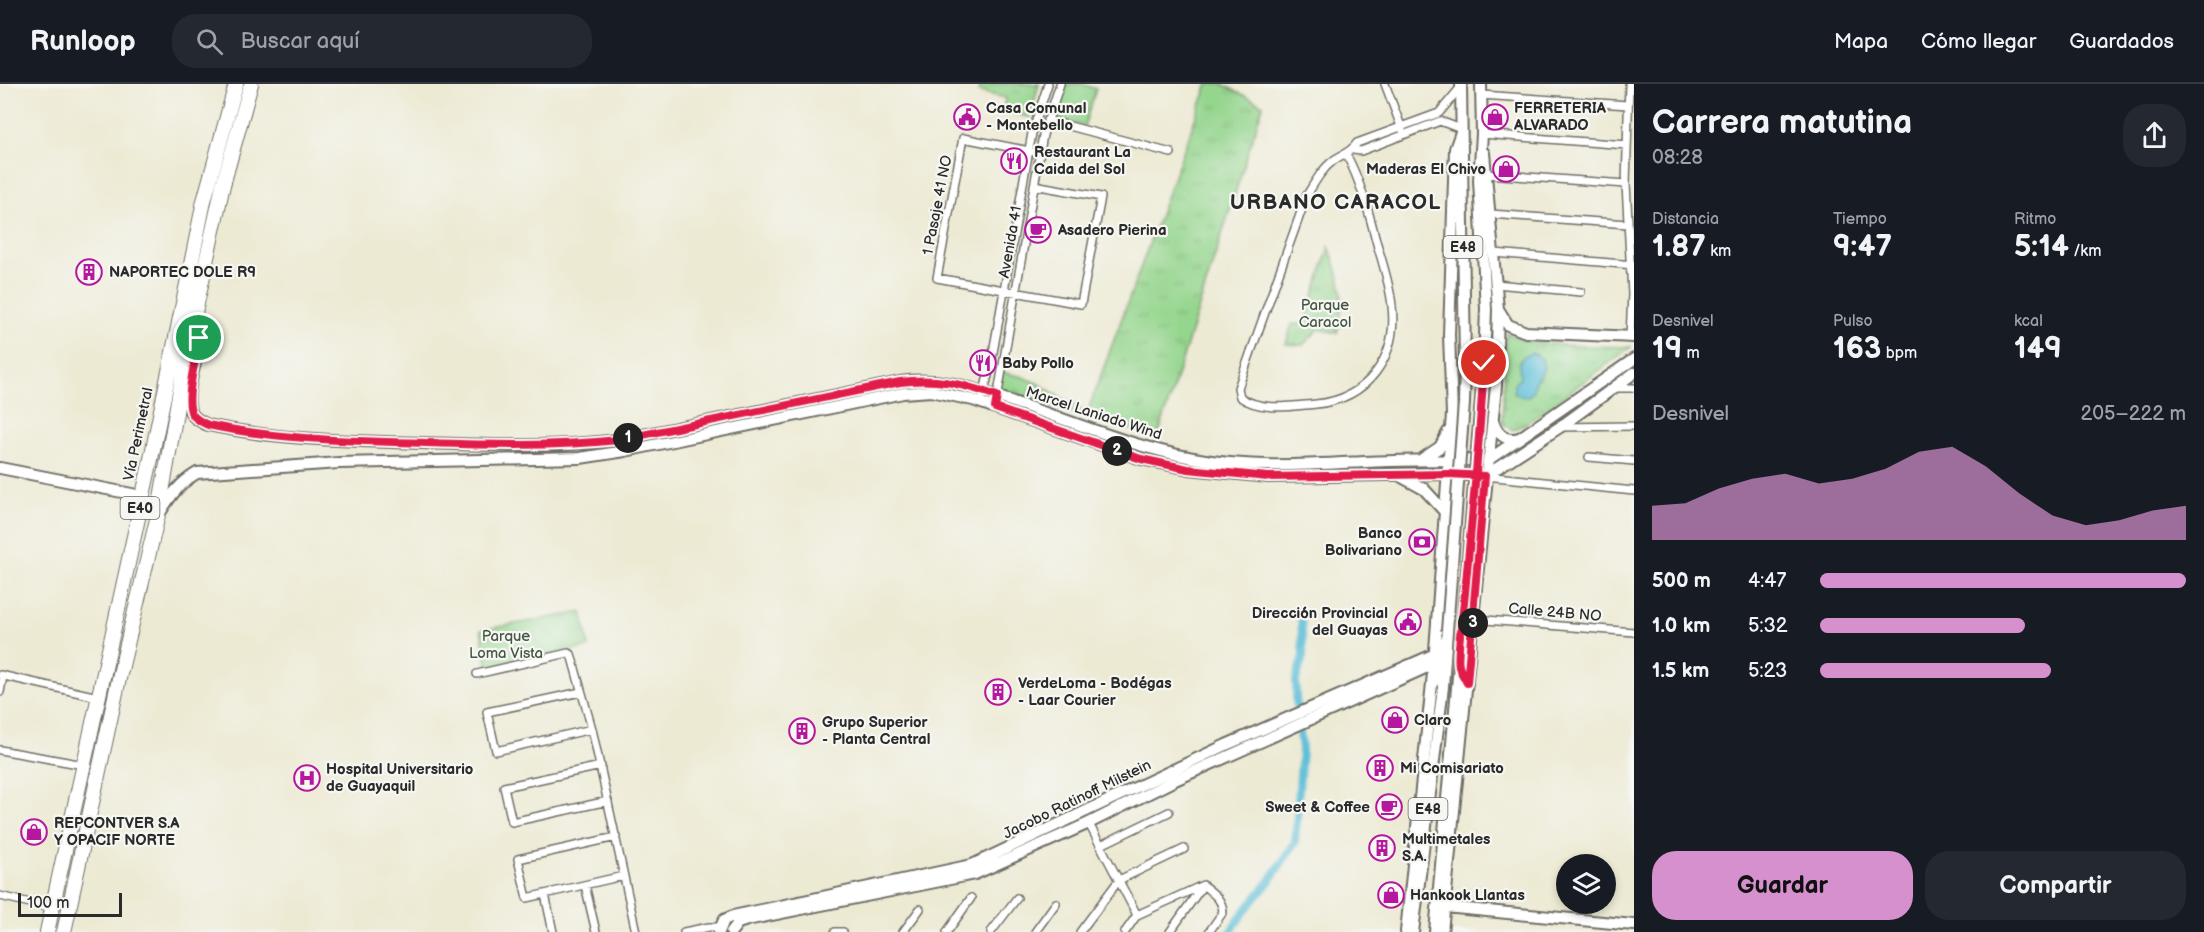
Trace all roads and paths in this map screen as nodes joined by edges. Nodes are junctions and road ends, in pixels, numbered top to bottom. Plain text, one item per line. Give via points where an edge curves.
1 (236, 84) edge
2 (251, 84) edge
3 (1048, 84) edge
4 (1060, 84) edge
5 (1385, 84) edge
6 (1629, 84) edge
7 (1461, 86) edge
8 (1481, 89) edge
9 (1628, 105) junction
10 (1047, 120) junction
11 (1461, 129) junction
12 (1402, 130) junction
13 (1482, 134) junction
14 (1627, 145) junction
15 (1028, 150) junction
16 (1349, 152) junction
17 (1040, 153) junction
18 (1171, 153) dead end
19 (1486, 174) junction
20 (1626, 184) junction
21 (1034, 185) junction
22 (1490, 214) junction
23 (1628, 224) junction
24 (1494, 253) junction
25 (1632, 265) edge
26 (1496, 284) junction
27 (1004, 290) junction
28 (1015, 292) junction
29 (1581, 292) dead end
30 (1498, 309) junction
31 (194, 317) junction
32 (1632, 337) edge
33 (1634, 359) edge
34 (1634, 373) edge
35 (1613, 388) junction
36 (1634, 388) edge
37 (982, 397) junction
38 (996, 402) junction
39 (1452, 414) junction
40 (1493, 421) junction
41 (1451, 426) junction
42 (1634, 426) edge
43 (1560, 427) junction
44 (1522, 437) junction
45 (1589, 457) dead end
46 (1421, 460) junction
47 (1449, 460) junction
48 (1488, 460) junction
49 (1634, 461) edge
50 (0, 468) edge
51 (1448, 474) junction
52 (1396, 475) junction
53 (1485, 476) junction
54 (1634, 491) edge
55 (142, 496) junction
56 (1444, 511) junction
57 (158, 515) junction
58 (1473, 619) junction
59 (1447, 632) junction
60 (1634, 632) edge
61 (1434, 659) junction
62 (1459, 666) junction
63 (477, 674) dead end
64 (2, 675) edge
65 (1467, 683) junction
66 (1443, 687) junction
67 (0, 692) edge
68 (581, 692) junction
69 (98, 697) junction
70 (1455, 705) junction
71 (592, 729) junction
72 (0, 750) edge
73 (84, 765) junction
74 (600, 766) junction
75 (608, 801) junction
76 (1169, 812) dead end
77 (1083, 813) junction
78 (1089, 823) junction
79 (616, 837) junction
80 (1101, 845) junction
81 (1184, 849) dead end
82 (623, 876) junction
83 (1119, 880) junction
84 (585, 885) junction
85 (1203, 885) junction
86 (545, 894) junction
87 (0, 896) edge
88 (845, 896) junction
89 (971, 898) dead end
90 (1017, 898) dead end
91 (1056, 903) dead end
92 (1441, 907) junction
93 (52, 908) junction
94 (920, 909) dead end
95 (1137, 915) junction
96 (1634, 925) edge
97 (1614, 928) edge
98 (720, 930) edge
99 (732, 930) edge
100 (47, 932) edge
101 (64, 932) edge
102 (553, 932) edge
103 (596, 932) edge
104 (636, 932) edge
105 (684, 932) edge
106 (834, 932) edge
107 (843, 932) edge
108 (903, 932) edge
109 (947, 932) edge
110 (992, 932) edge
111 (1035, 932) edge
112 (1080, 932) edge
113 (1125, 932) edge
114 (1170, 932) edge
115 (1209, 932) edge
116 (1406, 932) edge
117 (1413, 932) edge
118 (1435, 932) edge
119 (1442, 932) edge

1 - 55 highway, Vía Perimetral / E40 via 204,201
2 - 31 highway, E40
3 - 15 street, Avenida 41
4 - 10 street, Avenida 41
5 - 12 street
6 - 9 street
7 - 11 main road, E48
7 - 12 street via 1439,112
8 - 9 street
8 - 13 main road, E48
9 - 14 street
10 - 17 street, Avenida 41
10 - 18 street
11 - 12 street via 1440,121
11 - 39 main road, E48 via 1455,149 1449,335
11 - 59 main road, E48, bridge via 1464,403
12 - 16 street via 1357,143
13 - 14 street
13 - 19 main road, E48
13 - 62 main road, E48, bridge via 1479,180 1486,309 1484,363
14 - 20 street
15 - 17 street
15 - 27 street, Avenida 41
15 - 27 street, 1 Pasaje 41 NO via 963,138 937,278
16 - 16 street via 1334,160 1307,195 1238,387 1240,397 1248,402 1264,406 1333,402 1356,392 1386,358 1393,334 1392,305
17 - 21 street, Avenida 41
19 - 20 street
19 - 22 main road, E48
20 - 23 street
21 - 28 street, Avenida 41
21 - 28 street via 1101,197 1081,304
22 - 23 street
22 - 24 main road, E48
23 - 25 street
24 - 25 street
24 - 26 main road, E48
25 - 32 street
26 - 29 street
26 - 30 main road, E48
27 - 28 street
27 - 37 street, Avenida 41
28 - 38 street, Avenida 41
30 - 32 main road via 1508,325 1526,332
30 - 40 main road, E48
31 - 37 main road, Marcel Laniado Wind via 199,332 189,396 193,415 208,425 286,437 489,445 583,444 918,379 949,381
31 - 57 highway, E40
33 - 44 main road
34 - 35 main road
35 - 36 street
35 - 43 main road
37 - 38 main road, Marcel Laniado Wind
37 - 57 main road, Marcel Laniado Wind via 931,391 903,393 580,458 339,463 197,473 184,480
38 - 46 main road, Marcel Laniado Wind via 1190,458 1236,465
38 - 52 main road, Marcel Laniado Wind via 1141,459 1188,469 1268,477
39 - 40 main road via 1454,422 1466,433 1482,433
39 - 41 main road, E48
40 - 44 main road via 1500,435
40 - 48 main road, E48
41 - 46 main road via 1440,447
41 - 47 main road, E48
42 - 43 street
43 - 53 main road
44 - 48 main road
45 - 49 street
46 - 47 main road, Marcel Laniado Wind
47 - 48 main road, Marcel Laniado Wind
47 - 51 main road, E48
48 - 53 main road, E48
50 - 55 main road
51 - 52 main road, Marcel Laniado Wind
51 - 53 main road, Marcel Laniado Wind
51 - 56 main road, E48
52 - 56 main road via 1424,489
53 - 54 street
53 - 58 main road, E48
55 - 69 highway, Vía Perimetral / E40
56 - 61 main road, E48
57 - 101 highway, E40
58 - 60 street, Calle 24B NO
58 - 65 main road, E48
59 - 61 main road
59 - 66 main road, E48
61 - 66 main road
61 - 77 main road, Jacobo Ratinoff Milstein via 1226,745
61 - 78 main road, Jacobo Ratinoff Milstein
61 - 116 main road, E48
62 - 65 main road
62 - 70 main road, E48
63 - 68 street via 568,653 573,658
64 - 67 street
64 - 69 street
65 - 70 main road
65 - 92 main road, E48
66 - 117 main road, E48
68 - 71 street
68 - 71 street via 487,712 496,751
69 - 73 highway, Vía Perimetral / E40
70 - 92 main road, E48
71 - 74 street
72 - 73 street
73 - 93 highway, Vía Perimetral / E40
74 - 75 street
74 - 75 street via 504,788 512,822
75 - 79 street
76 - 80 street
77 - 78 street
77 - 88 main road, Jacobo Ratinoff Milstein via 972,865
78 - 80 street
78 - 88 main road, Jacobo Ratinoff Milstein via 975,874
79 - 82 street
79 - 86 street via 518,859 527,898
80 - 83 street
81 - 83 street
82 - 84 street
82 - 104 street
83 - 95 street
83 - 112 street
84 - 86 street
84 - 103 street
85 - 95 street
85 - 114 street
85 - 115 street via 1219,898 1223,912
86 - 102 street
87 - 93 street
88 - 98 main road, Jacobo Ratinoff Milstein via 733,916 724,920
88 - 99 main road, Jacobo Ratinoff Milstein via 747,920
89 - 109 street
90 - 110 street
91 - 111 street
92 - 97 main road
92 - 118 main road, E48
92 - 119 main road, E48
93 - 100 highway, Vía Perimetral / E40
94 - 108 street
95 - 113 street
96 - 97 main road
98 - 105 street via 709,927
106 - 107 street

